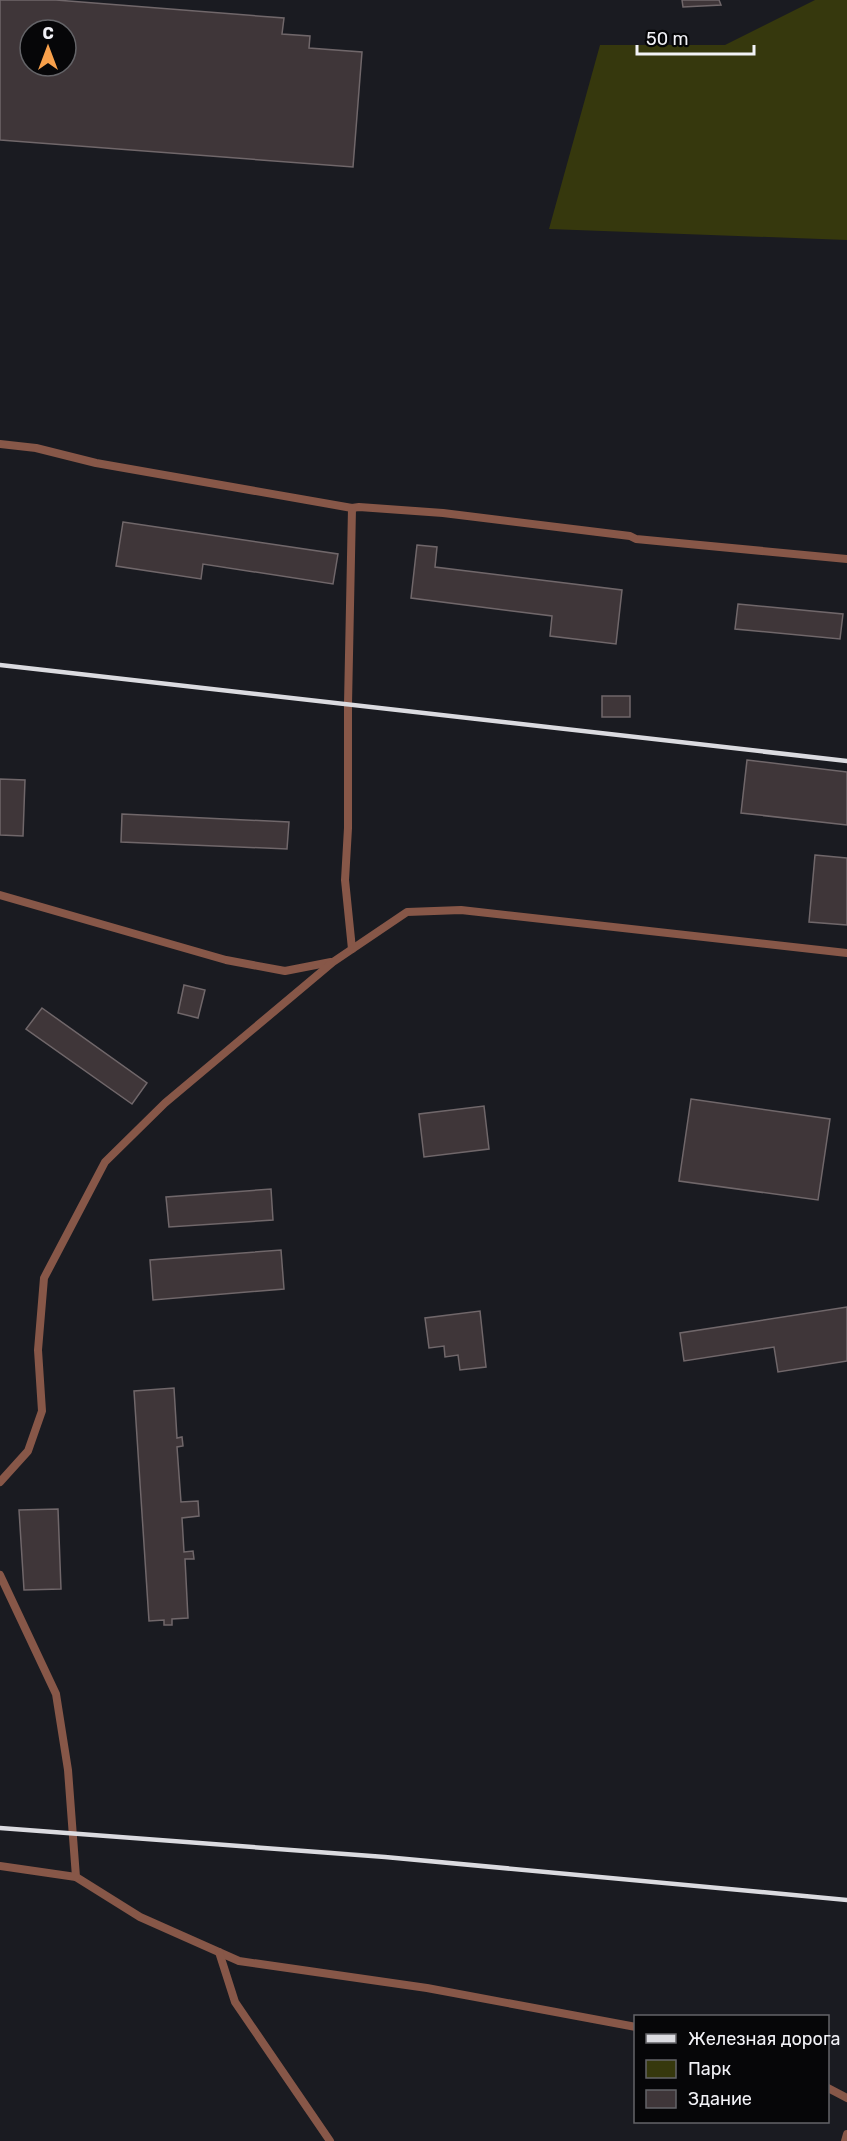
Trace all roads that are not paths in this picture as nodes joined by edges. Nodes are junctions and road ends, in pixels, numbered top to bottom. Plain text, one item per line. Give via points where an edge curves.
1 (0, 444) edge
2 (352, 508) junction
3 (847, 559) edge
4 (0, 895) edge
5 (352, 949) junction
6 (847, 953) edge
7 (333, 962) junction
8 (0, 1482) edge
9 (0, 1575) edge
10 (0, 1866) edge
11 (76, 1877) junction
12 (219, 1952) junction
13 (634, 2027) edge
14 (829, 2089) edge
15 (847, 2098) edge
16 (847, 2134) edge
17 (330, 2141) edge
18 (845, 2141) edge

1 - 2 lane
2 - 3 lane via 443,513 636,539
2 - 5 lane via 345,880
4 - 7 lane via 226,960 285,971
5 - 6 lane via 407,912 461,910
5 - 7 lane
7 - 8 lane via 165,1103 105,1162 44,1278 38,1350 42,1411 28,1451
9 - 11 lane via 56,1694 68,1770
10 - 11 lane
11 - 12 lane via 140,1917
12 - 13 lane via 239,1961 427,1988
12 - 17 lane via 234,2002
14 - 15 lane
16 - 18 lane

